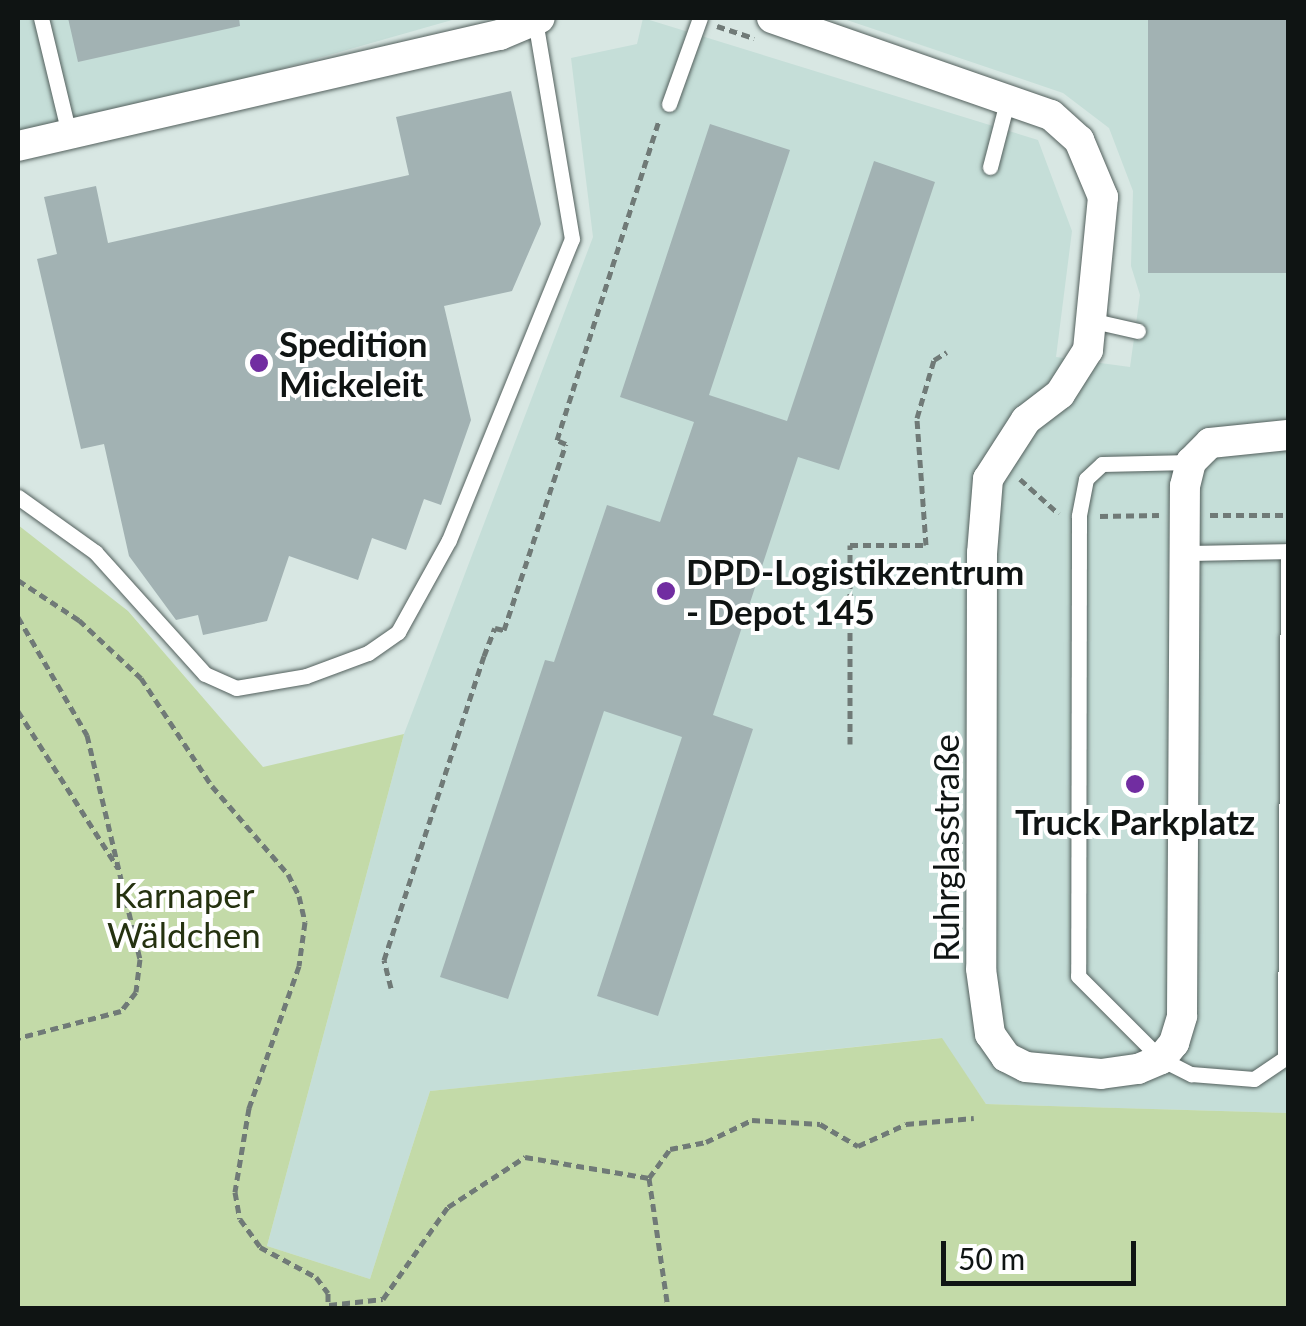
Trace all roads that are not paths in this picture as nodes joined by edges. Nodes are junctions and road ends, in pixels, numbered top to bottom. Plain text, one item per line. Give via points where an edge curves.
1 (41, 18) edge
2 (537, 19) edge
3 (699, 19) edge
4 (770, 30) edge
5 (1008, 96) junction
6 (665, 109) road end
7 (69, 134) junction
8 (18, 146) edge
9 (990, 167) dead end
10 (1094, 321) junction
11 (1138, 331) dead end
12 (1288, 434) edge
13 (1192, 462) junction
14 (18, 497) edge
15 (1288, 551) edge
16 (1184, 554) junction
17 (1161, 1059) junction

1 - 7 lane
2 - 7 street via 500,36
2 - 14 lane via 572,239 448,540 398,632 368,654 306,676 236,688 204,674 96,552
3 - 6 lane
4 - 5 street, Ruhrglasstraße
5 - 9 lane
5 - 10 street, Ruhrglasstraße via 1051,115 1079,140 1096,168 1104,232
7 - 8 street
10 - 11 lane
10 - 17 street, Ruhrglasstraße via 1076,373 1026,420 988,480 981,969 990,1034 1006,1057 1054,1072 1138,1069
12 - 13 street via 1210,443
13 - 16 street
13 - 17 lane via 1102,464 1086,479 1079,516 1078,976
15 - 16 lane
15 - 17 lane via 1284,1058 1254,1078 1190,1074
16 - 17 street via 1182,1016

